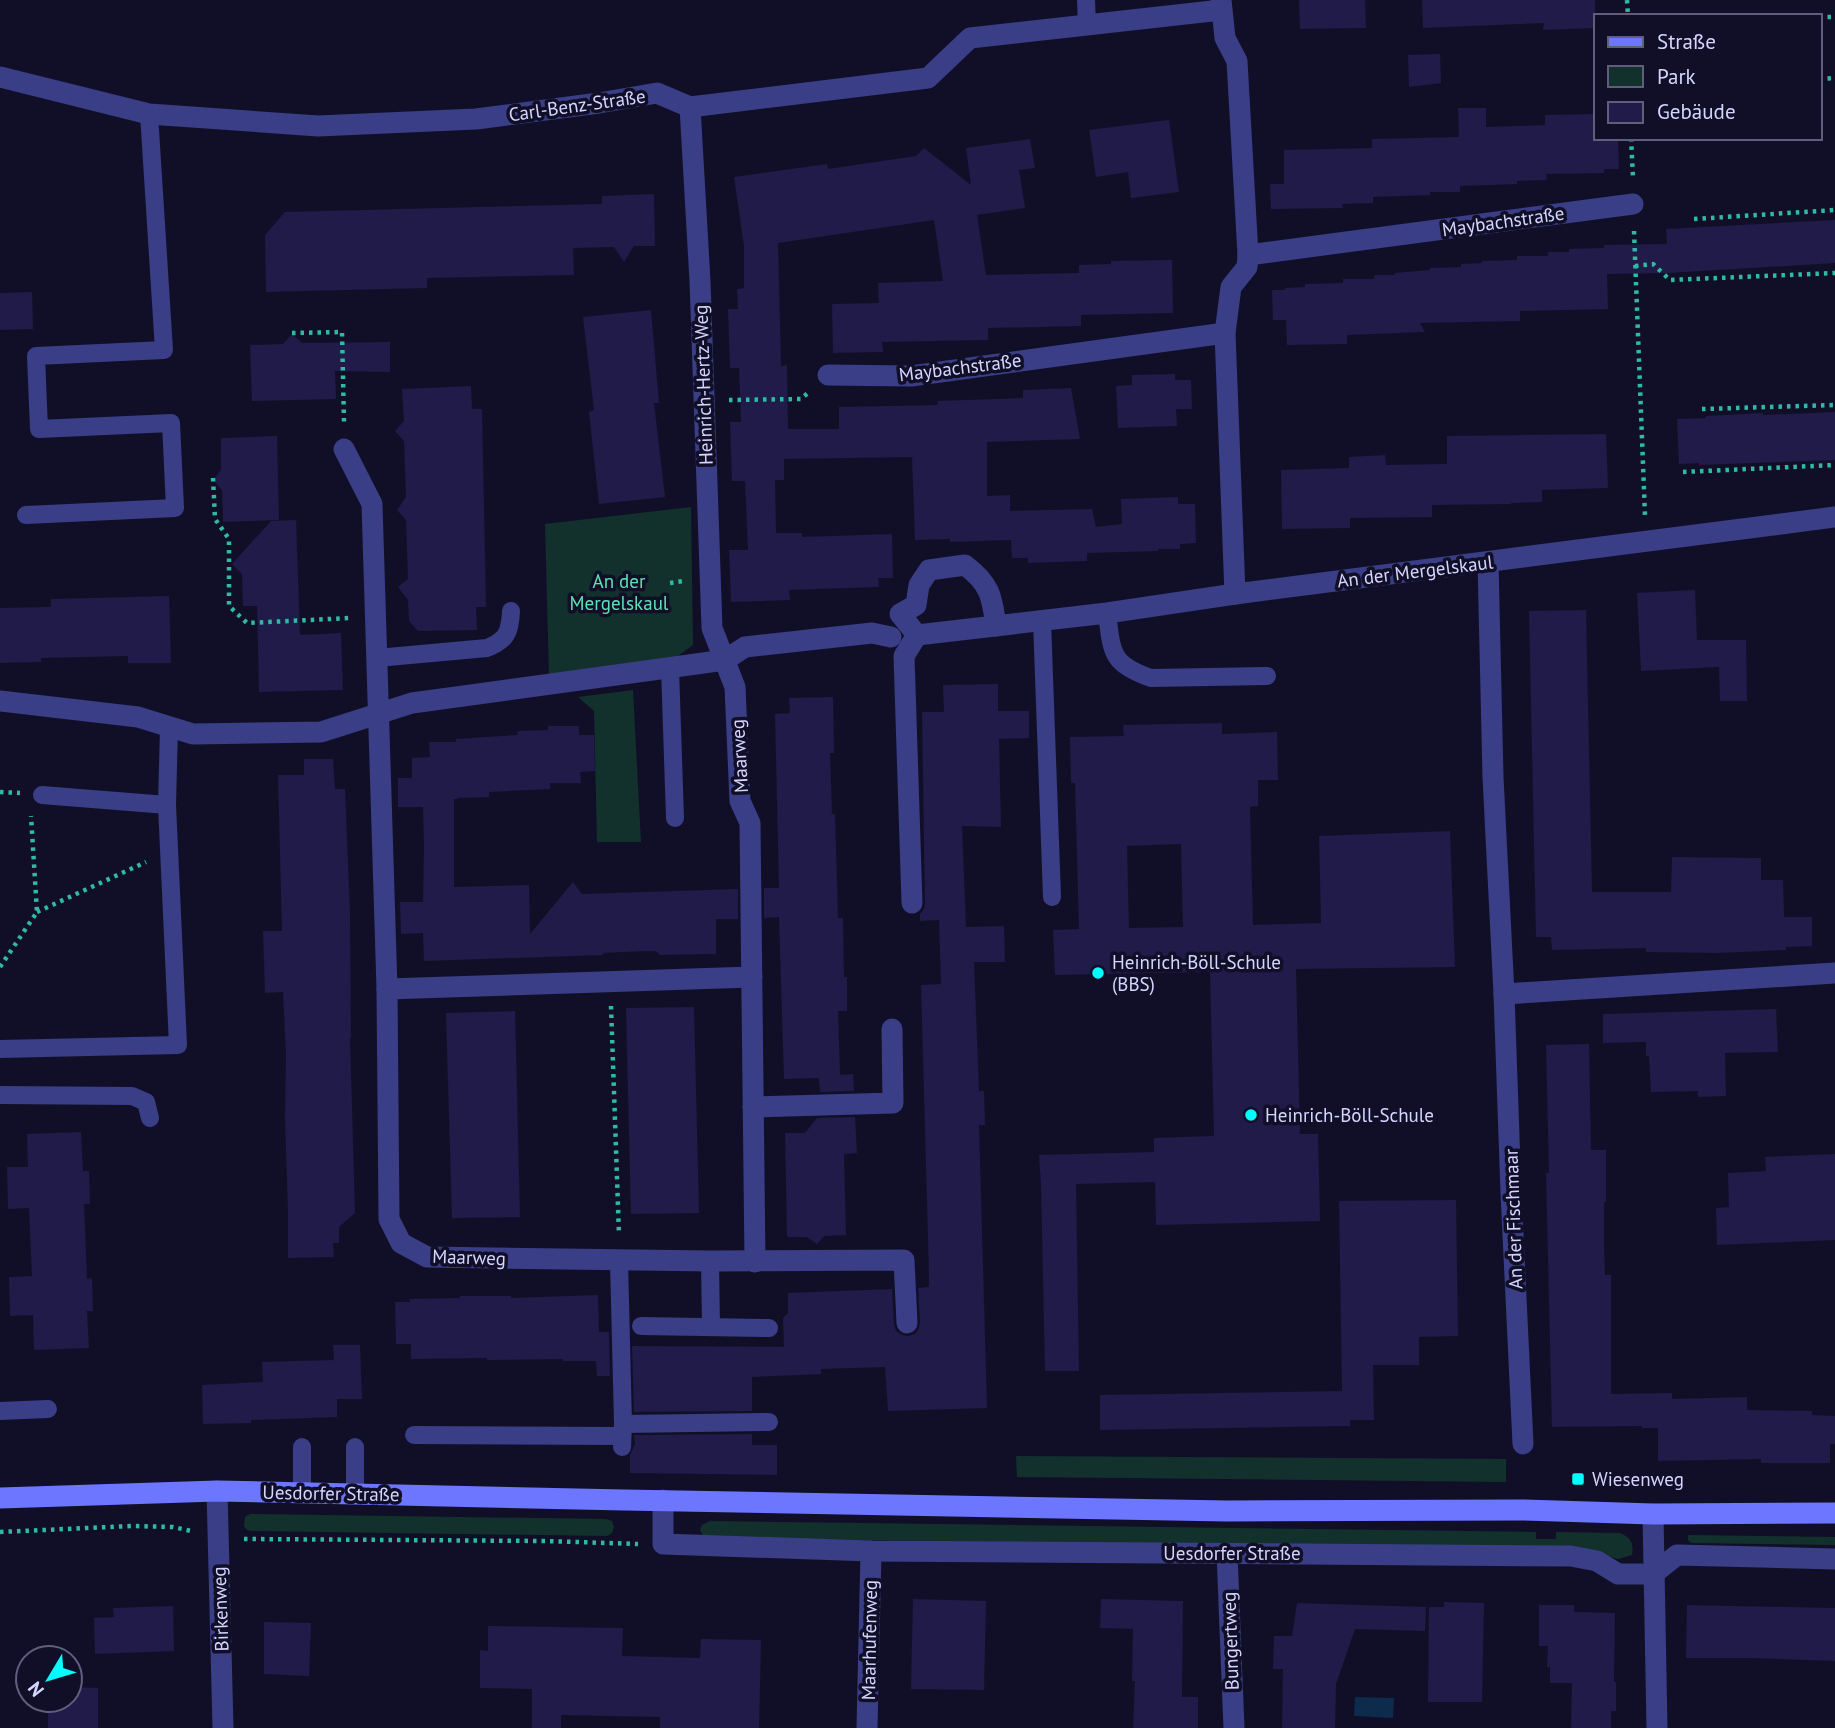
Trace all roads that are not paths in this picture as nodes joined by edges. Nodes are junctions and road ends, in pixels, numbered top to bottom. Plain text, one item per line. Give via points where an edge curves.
1 (1086, 0) edge
2 (1221, 5) edge
3 (1087, 25) junction
4 (0, 77) edge
5 (690, 107) junction
6 (149, 114) junction
7 (1633, 204) road end
8 (1248, 255) junction
9 (1225, 333) junction
10 (828, 375) road end
11 (344, 449) road end
12 (26, 515) dead end
13 (1835, 517) edge
14 (1488, 562) junction
15 (1235, 594) junction
16 (511, 611) dead end
17 (1107, 613) junction
18 (1042, 621) junction
19 (996, 626) junction
20 (917, 635) junction
21 (891, 637) dead end
22 (377, 658) junction
23 (725, 660) junction
24 (670, 668) junction
25 (1268, 676) dead end
26 (0, 701) edge
27 (379, 714) junction
28 (169, 728) junction
29 (36, 801) road end
30 (167, 805) junction
31 (675, 818) dead end
32 (1052, 897) dead end
33 (912, 903) dead end
34 (1835, 973) edge
35 (752, 977) junction
36 (387, 989) junction
37 (1504, 994) junction
38 (892, 1029) dead end
39 (0, 1049) edge
40 (0, 1096) edge
41 (753, 1107) junction
42 (150, 1118) dead end
43 (619, 1261) junction
44 (710, 1261) junction
45 (755, 1262) junction
46 (906, 1323) dead end
47 (641, 1326) dead end
48 (711, 1327) junction
49 (769, 1328) dead end
50 (48, 1409) dead end
51 (0, 1411) edge
52 (769, 1422) dead end
53 (414, 1435) dead end
54 (622, 1436) junction
55 (1523, 1444) dead end
56 (302, 1447) dead end
57 (355, 1447) dead end
58 (217, 1490) junction
59 (302, 1492) junction
60 (355, 1494) junction
61 (0, 1498) edge
62 (663, 1500) junction
63 (1835, 1513) edge
64 (1653, 1514) junction
65 (871, 1551) junction
66 (1227, 1553) junction
67 (1835, 1559) edge
68 (1653, 1574) junction
69 (223, 1728) edge
70 (867, 1728) edge
71 (1234, 1728) edge
72 (1657, 1728) edge

1 - 3 lane
2 - 3 street, Carl-Benz-Straße
2 - 8 street via 1225,38 1237,61
3 - 5 street, Carl-Benz-Straße via 970,38 928,78
4 - 6 street, Carl-Benz-Straße
5 - 6 street, Carl-Benz-Straße via 657,93 476,119 318,126
5 - 23 street, Heinrich-Hertz-Weg via 712,628
6 - 12 lane via 164,350 36,356 39,429 172,423 176,508
7 - 8 street, Maybachstraße
8 - 9 street via 1247,267 1231,287
9 - 10 street, Maybachstraße via 911,376
9 - 15 street
11 - 22 street via 372,504
13 - 14 street, An der Mergelskaul
14 - 15 street, An der Mergelskaul
14 - 37 street, An der Fischmaar
15 - 17 street, An der Mergelskaul
16 - 22 lane via 508,632 500,643 487,648
17 - 18 street, An der Mergelskaul
17 - 25 lane via 1112,650 1121,664 1135,673 1151,678
18 - 19 street, An der Mergelskaul
18 - 32 lane
19 - 20 street, An der Mergelskaul
19 - 20 street via 982,578 965,565 946,567 929,570 919,585 916,605 900,614
20 - 33 street via 904,656
21 - 23 street via 872,633 746,647
22 - 27 street
23 - 24 street
23 - 35 street, Maarweg via 736,687 740,801 750,823
24 - 27 street via 412,703
24 - 31 lane
26 - 28 street via 138,717
27 - 28 street via 321,732 193,734
27 - 36 street, Maarweg
28 - 30 lane
29 - 30 lane
30 - 39 lane via 178,1045
34 - 37 street
35 - 36 street
35 - 41 street, Maarweg
36 - 43 street, Maarweg via 389,1219 401,1243 428,1257
37 - 55 street, An der Fischmaar
38 - 41 street via 893,1102
40 - 42 lane via 132,1096 146,1102
41 - 45 street, Maarweg
43 - 44 street, Maarweg
43 - 54 lane
44 - 45 street, Maarweg
44 - 48 lane
45 - 46 street, Maarweg via 904,1260
47 - 48 lane
48 - 49 lane
50 - 51 lane
52 - 54 lane
53 - 54 lane
56 - 59 lane
57 - 60 lane
58 - 59 street, Uesdorfer Straße
58 - 61 street, Uesdorfer Straße
58 - 69 street, Birkenweg
59 - 60 street, Uesdorfer Straße
60 - 62 street, Uesdorfer Straße
62 - 64 street, Uesdorfer Straße
62 - 65 street, Uesdorfer Straße via 663,1544
63 - 64 street, Uesdorfer Straße
64 - 68 street
65 - 66 street, Uesdorfer Straße
65 - 70 street, Maarhufenweg
66 - 68 street, Uesdorfer Straße via 1571,1556 1597,1561 1618,1574
66 - 71 street, Bungertweg
67 - 68 street via 1677,1555
68 - 72 street

